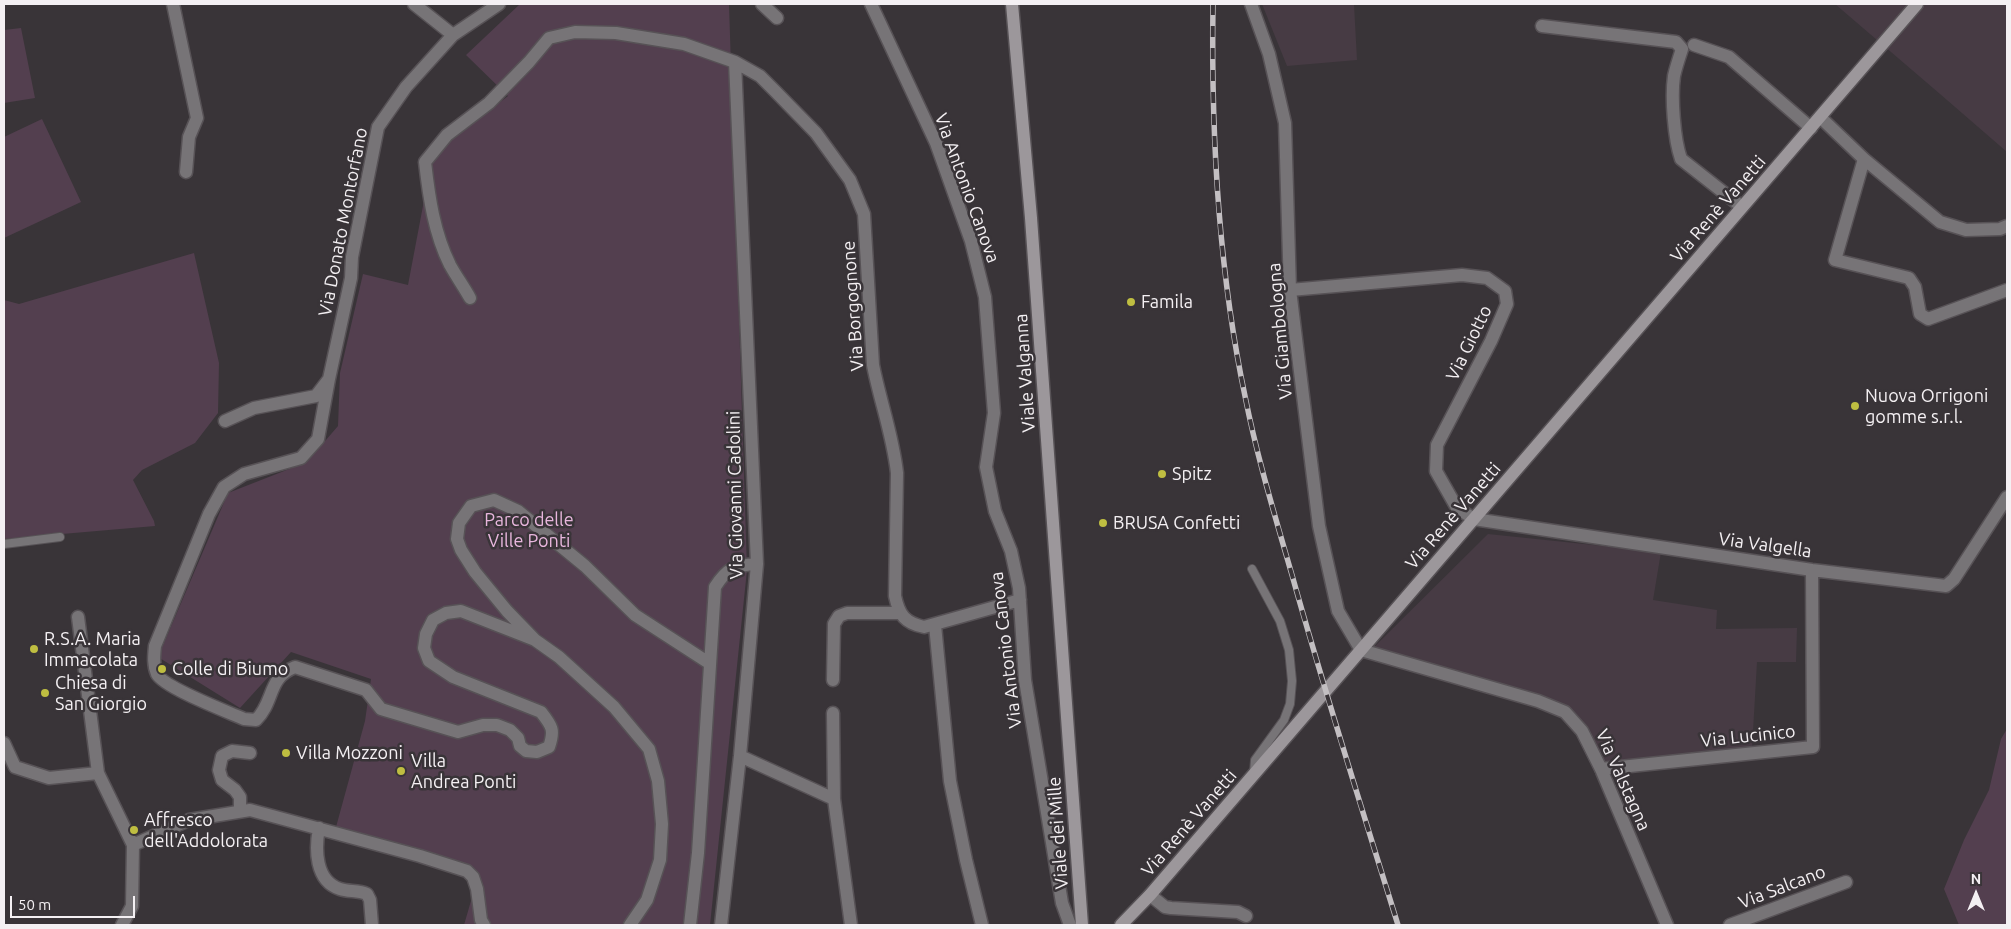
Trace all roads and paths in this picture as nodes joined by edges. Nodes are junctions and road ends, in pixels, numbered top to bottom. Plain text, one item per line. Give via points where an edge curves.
1 (173, 4) edge
2 (414, 4) edge
3 (499, 4) edge
4 (762, 4) edge
5 (871, 4) edge
6 (1012, 4) edge
7 (1251, 4) edge
8 (1917, 4) edge
9 (778, 18) dead end
10 (1542, 26) dead end
11 (453, 34) junction
12 (1694, 45) dead end
13 (735, 62) junction
14 (1820, 117) junction
15 (1810, 128) junction
16 (1864, 159) junction
17 (186, 172) dead end
18 (1742, 207) junction
19 (2007, 226) edge
20 (1290, 290) junction
21 (2007, 290) edge
22 (470, 298) dead end
23 (329, 379) junction
24 (225, 421) dead end
25 (2007, 497) edge
26 (1474, 519) junction
27 (60, 537) dead end
28 (4, 544) edge
29 (758, 564) junction
30 (1252, 569) dead end
31 (1812, 570) junction
32 (1020, 600) junction
33 (900, 613) junction
34 (78, 617) dead end
35 (935, 625) junction
36 (535, 640) junction
37 (1361, 650) junction
38 (709, 663) junction
39 (832, 680) dead end
40 (833, 713) dead end
41 (1070, 739) joint
42 (4, 743) edge
43 (250, 753) dead end
44 (740, 756) junction
45 (1601, 769) junction
46 (98, 773) junction
47 (1254, 774) junction
48 (834, 799) junction
49 (235, 812) junction
50 (319, 828) junction
51 (133, 845) junction
52 (1846, 882) dead end
53 (1150, 894) junction
54 (1246, 916) dead end
55 (127, 924) edge
56 (372, 925) edge
57 (484, 925) edge
58 (630, 925) edge
59 (690, 925) edge
60 (722, 925) edge
61 (852, 925) edge
62 (982, 925) edge
63 (1070, 925) edge
64 (1082, 925) edge
65 (1121, 925) edge
66 (1666, 925) edge
67 (1730, 925) edge

1 - 17 street via 197,118 189,137
2 - 11 street
3 - 11 street, Via Donato Montorfano
4 - 9 street
5 - 32 street, Via Antonio Canova via 936,143 972,241 985,297 994,413 986,468 995,511 1011,551
6 - 41 street, Viale Valganna via 1030,200
7 - 20 street, Via Giambologna via 1269,54 1285,122
8 - 14 street, Via Renè Vanetti
10 - 18 street via 1676,42 1682,49 1673,88 1677,147 1681,159
11 - 23 street, Via Donato Montorfano via 406,87 378,127
12 - 15 street via 1729,57
13 - 22 street, Via Borgognone via 684,44 616,33 576,32 549,38 489,102 447,135 425,162 435,224 450,264
13 - 29 street, Via Giovanni Cadolini
13 - 33 street, Via Borgognone via 760,76 816,133 850,180 864,214 873,365 897,473 895,596
14 - 15 street, Via Renè Vanetti
14 - 16 street
15 - 18 street, Via Renè Vanetti
16 - 19 street via 1940,222 1966,230
16 - 21 street via 1835,260 1908,278 1915,287 1920,314 1928,319
18 - 26 street, Via Renè Vanetti
20 - 26 street, Via Giotto via 1462,275 1486,278 1505,291 1507,304 1491,342 1437,445 1436,471 1458,508
20 - 37 street, Via Giambologna via 1319,526 1338,611
23 - 24 street via 316,396 254,408
23 - 36 street, Via Donato Montorfano via 318,439 301,458 244,474 224,487 209,514 155,646 157,676 168,685 244,719 256,720 264,712 276,680 284,671 295,667 366,690 381,710 458,732 483,725 498,725 510,730 526,751 538,752 548,747 553,735 541,712 453,677 429,661 424,648 433,620 446,613 461,611
25 - 31 street, Via Valgella via 1954,579 1946,586
26 - 31 street, Via Valgella
26 - 37 street, Via Renè Vanetti
27 - 28 lane
29 - 38 street via 739,565 723,574 715,587
29 - 44 street, Via Giovanni Cadolini
30 - 47 lane via 1280,621 1289,650 1292,681 1290,704 1284,720 1255,760
31 - 45 street, Via Lucinico via 1813,747
32 - 35 street
32 - 63 street, Via Antonio Canova via 1025,680 1062,903
33 - 35 street via 910,624
33 - 39 street via 847,613 839,616 834,624
34 - 46 street
35 - 62 street via 950,781
36 - 38 street via 496,598 461,550 457,539 459,523 471,506 494,500 518,511 585,566 635,614
36 - 58 street via 559,657 614,707 649,749 658,781 662,824 660,860 648,900
37 - 45 street, Via Valstagna via 1538,701 1565,712 1582,731
37 - 47 street, Via Renè Vanetti
38 - 59 street via 698,854
40 - 48 street
41 - 64 street, Viale dei Mille
42 - 46 street via 15,767 49,778
43 - 49 street via 232,750 222,756 219,770 222,780 240,797
44 - 48 street
44 - 60 street, Via Giovanni Cadolini
45 - 66 street, Via Valstagna
46 - 51 street
47 - 53 street, Via Renè Vanetti
48 - 61 street
49 - 50 street via 250,810
49 - 51 street via 189,820
50 - 56 street via 317,860 326,880 339,889 367,894
50 - 57 street via 467,871 475,883
51 - 55 street via 132,906
52 - 67 street, Via Salcano
53 - 54 street via 1165,907 1238,912
53 - 65 street, Via Renè Vanetti

